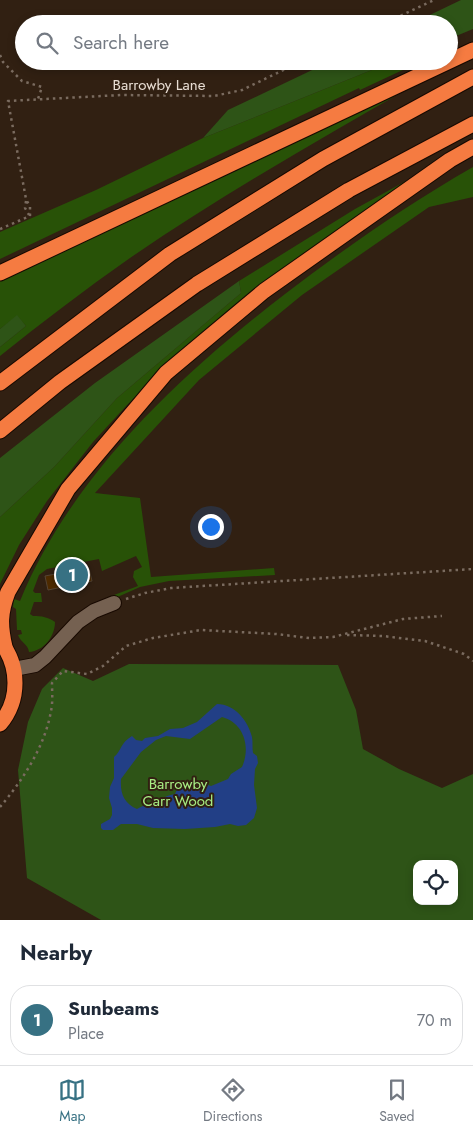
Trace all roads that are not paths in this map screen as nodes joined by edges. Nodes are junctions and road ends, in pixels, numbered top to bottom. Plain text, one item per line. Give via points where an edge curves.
1 (473, 50) edge
2 (458, 57) edge
3 (431, 70) edge
4 (473, 77) edge
5 (473, 124) edge
6 (473, 147) edge
7 (0, 273) edge
8 (0, 383) edge
9 (0, 431) edge
10 (114, 602) road end
11 (2, 644) edge
12 (14, 669) junction
13 (0, 724) edge

1 - 2 highway
3 - 7 highway
4 - 8 highway via 323,159 170,254
5 - 9 highway via 349,190 197,284 60,382
6 - 11 highway via 264,291 166,373 68,490 48,523 8,592 2,609
10 - 12 lane via 78,622 35,664
11 - 12 highway
12 - 13 highway via 16,682 11,708

